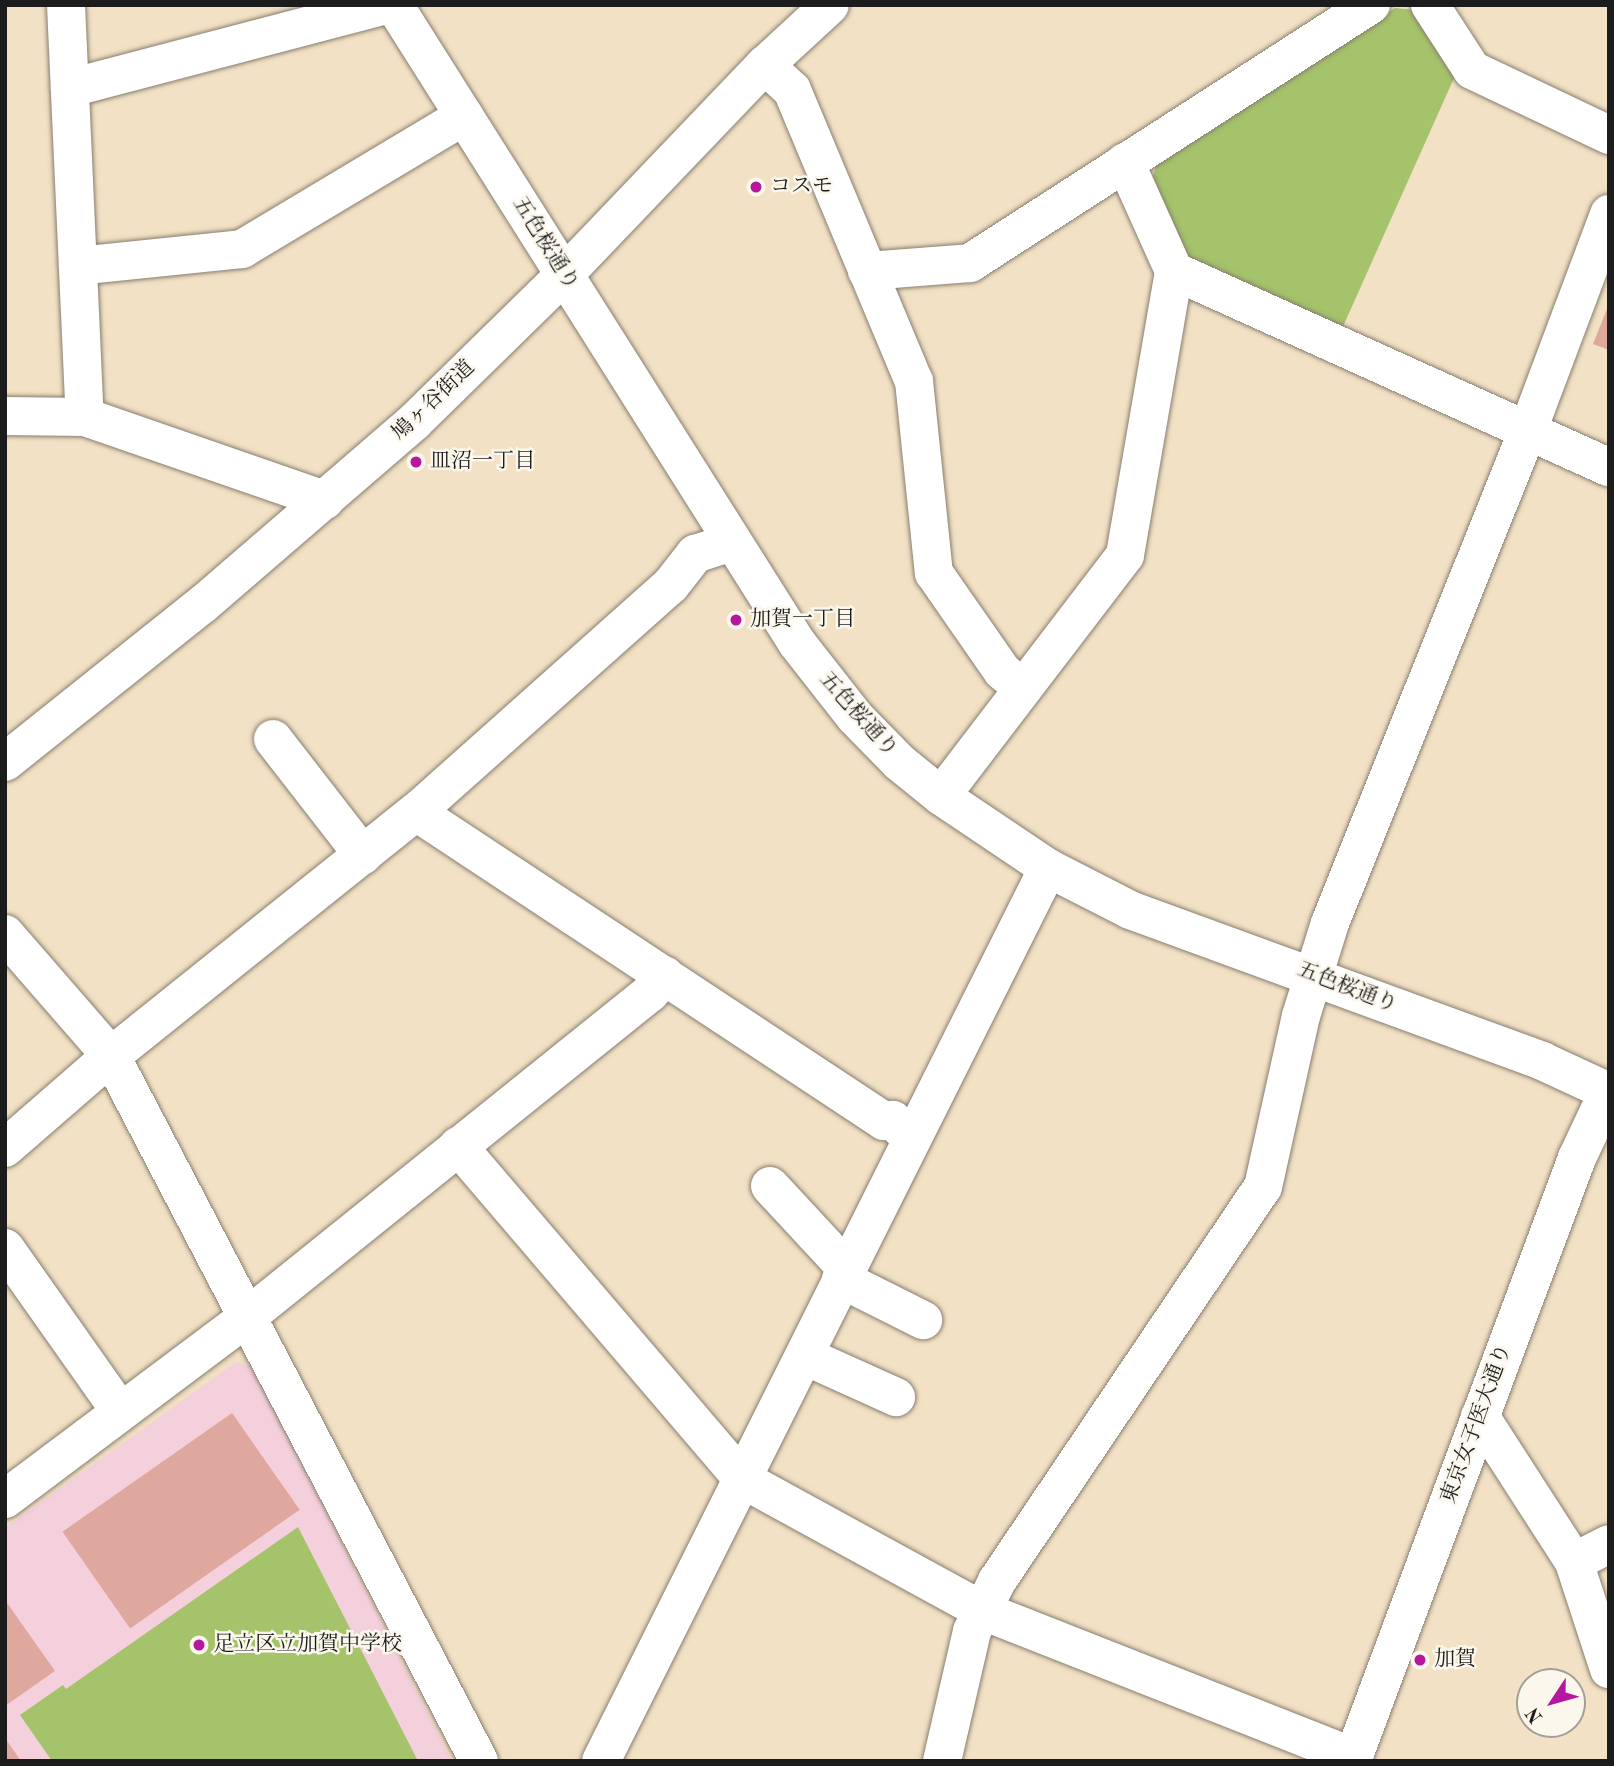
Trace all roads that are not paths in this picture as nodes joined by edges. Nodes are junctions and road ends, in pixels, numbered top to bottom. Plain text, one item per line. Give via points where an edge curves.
1 (66, 5) edge
2 (386, 5) edge
3 (394, 5) edge
4 (830, 5) edge
5 (1371, 5) edge
6 (1430, 5) edge
7 (765, 65) junction
8 (70, 88) junction
9 (464, 116) junction
10 (1609, 135) edge
11 (1125, 162) junction
12 (1609, 215) edge
13 (78, 266) junction
14 (867, 271) junction
15 (1174, 271) junction
16 (564, 275) junction
17 (5, 416) edge
18 (85, 417) junction
19 (1528, 430) junction
20 (1609, 467) edge
21 (325, 500) junction
22 (731, 542) junction
23 (1021, 687) junction
24 (273, 739) dead end
25 (5, 762) edge
26 (941, 796) junction
27 (416, 812) junction
28 (363, 855) junction
29 (1048, 868) junction
30 (5, 934) edge
31 (665, 976) junction
32 (1314, 976) junction
33 (111, 1056) junction
34 (1608, 1091) edge
35 (911, 1139) junction
36 (458, 1146) junction
37 (5, 1148) edge
38 (770, 1186) dead end
39 (5, 1248) edge
40 (844, 1273) junction
41 (247, 1317) junction
42 (923, 1320) dead end
43 (805, 1356) junction
44 (896, 1397) dead end
45 (120, 1411) junction
46 (1480, 1416) junction
47 (742, 1479) junction
48 (5, 1499) edge
49 (1609, 1544) edge
50 (1574, 1562) junction
51 (983, 1611) junction
52 (1609, 1669) edge
53 (1353, 1759) edge
54 (479, 1761) edge
55 (601, 1761) edge
56 (942, 1761) edge

1 - 8 street
2 - 8 street
3 - 9 street, 五色桜通り
4 - 7 street, 鳩ヶ谷街道
5 - 11 street
6 - 10 street via 1472,70
7 - 14 street via 792,90
7 - 16 street, 鳩ヶ谷街道
8 - 13 street
9 - 13 street via 242,249
9 - 16 street, 五色桜通り
11 - 14 street via 970,263
11 - 15 street
12 - 19 street
13 - 18 street
14 - 23 street via 914,381 934,573 1002,671
15 - 19 street
15 - 23 street via 1125,555
16 - 21 street, 鳩ヶ谷街道 via 414,422
16 - 22 street, 五色桜通り
17 - 18 street
18 - 21 street
19 - 20 street
19 - 32 street via 1330,923
21 - 25 street, 鳩ヶ谷街道 via 202,606
22 - 26 street, 五色桜通り via 797,643 855,717
22 - 27 street via 695,554 670,586
23 - 26 street
24 - 28 street
26 - 29 street, 五色桜通り
27 - 28 street
27 - 31 street
28 - 33 street
29 - 32 street, 五色桜通り via 1130,910
29 - 35 street
30 - 33 street
31 - 35 street via 884,1121 893,1120
31 - 36 street
32 - 34 street, 五色桜通り
32 - 51 street via 1263,1187 997,1580
33 - 37 street
33 - 41 street
34 - 46 street, 東京女子医大通り via 1577,1158
35 - 40 street
36 - 41 street
36 - 47 street
38 - 40 street
39 - 45 street
40 - 42 street
40 - 43 street
41 - 45 street
41 - 54 street
43 - 44 street
43 - 47 street
45 - 48 street
46 - 50 street
46 - 53 street, 東京女子医大通り
47 - 51 street
47 - 55 street
49 - 50 street
50 - 52 street
51 - 53 street
51 - 56 street via 972,1631

